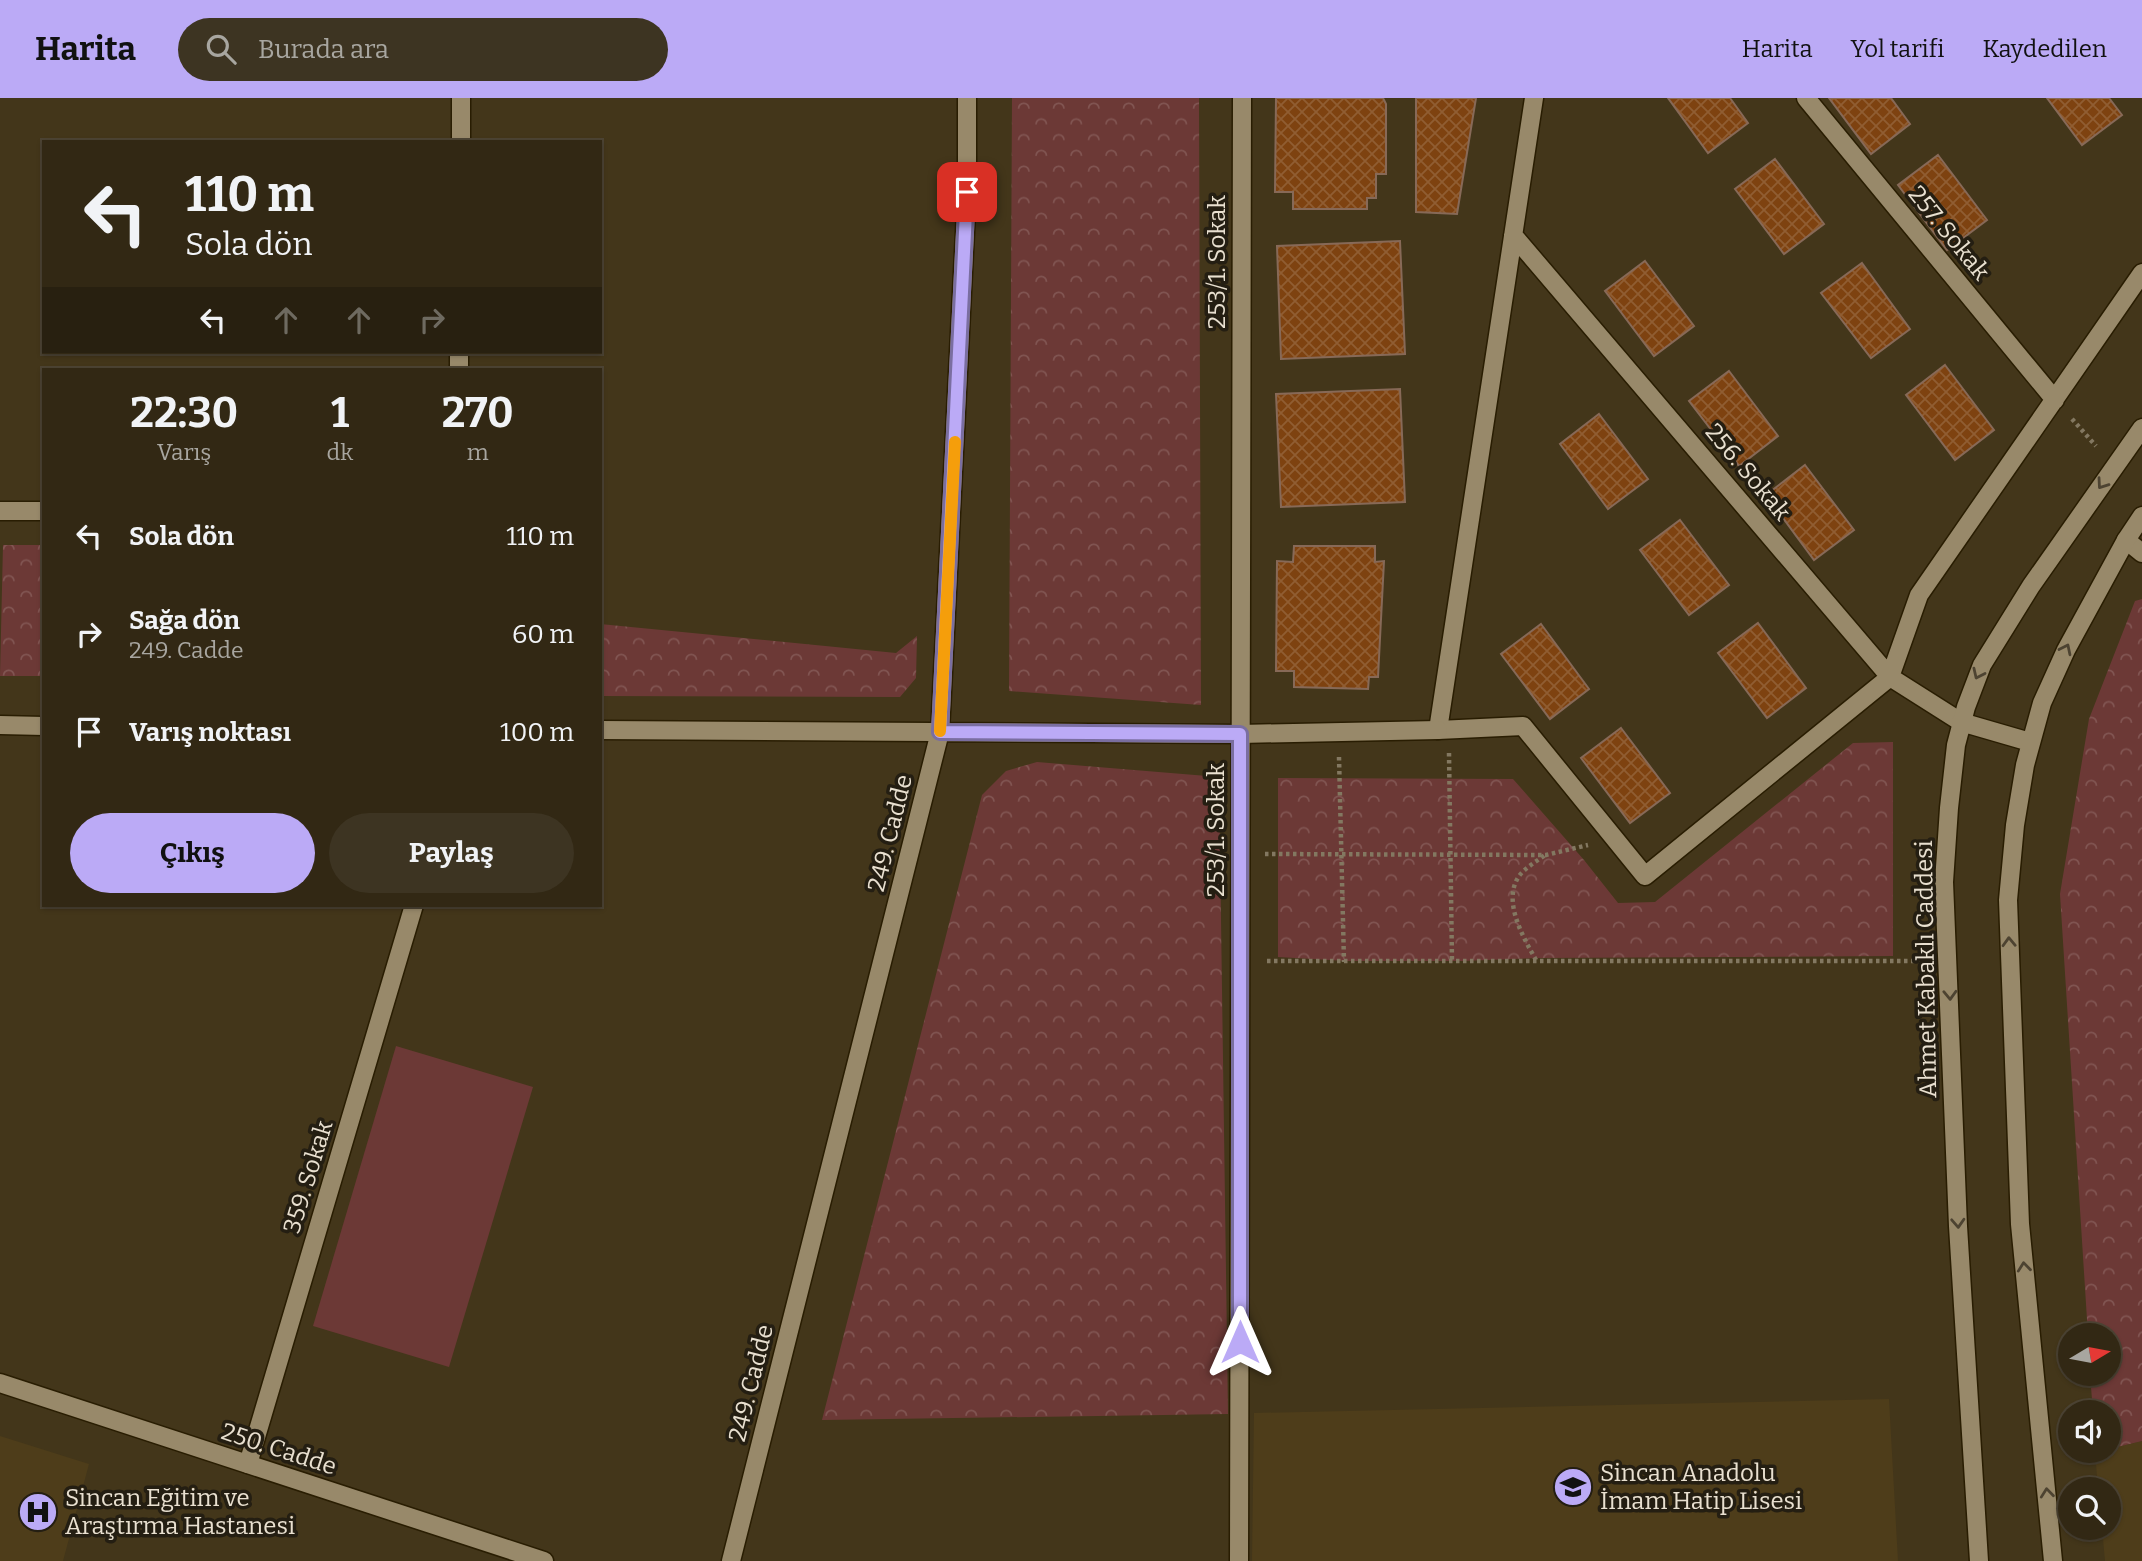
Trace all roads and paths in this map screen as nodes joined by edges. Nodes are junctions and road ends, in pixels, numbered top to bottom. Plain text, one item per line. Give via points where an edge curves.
1 (461, 98) edge
2 (967, 98) edge
3 (1242, 98) edge
4 (1534, 98) edge
5 (1806, 98) edge
6 (461, 140) edge
7 (1513, 235) junction
8 (2142, 273) edge
9 (2054, 400) junction
10 (2142, 428) edge
11 (2115, 467) junction
12 (0, 510) edge
13 (42, 511) edge
14 (2142, 516) edge
15 (2126, 540) junction
16 (2142, 553) edge
17 (1890, 677) junction
18 (1962, 722) junction
19 (0, 725) edge
20 (42, 726) edge
21 (602, 730) edge
22 (1443, 730) junction
23 (940, 732) junction
24 (1338, 732) junction
25 (1240, 734) junction
26 (2030, 742) junction
27 (1614, 838) junction
28 (1240, 854) junction
29 (1341, 854) junction
30 (1451, 854) junction
31 (1546, 855) junction
32 (413, 907) edge
33 (1242, 958) junction
34 (1536, 960) junction
35 (1344, 962) junction
36 (1452, 962) junction
37 (1948, 962) junction
38 (0, 1382) edge
39 (248, 1464) junction
40 (544, 1561) edge
41 (731, 1561) edge
42 (1239, 1561) edge
43 (1979, 1561) edge
44 (2053, 1561) edge

1 - 6 street
2 - 23 street, 249. Cadde via 967,192
3 - 25 street, 253/1. Sokak
4 - 7 street
5 - 9 street, 257. Sokak
7 - 17 street, 256. Sokak
7 - 22 street
8 - 9 street
9 - 11 path
9 - 17 street via 1919,595
10 - 11 street, Ahmet Kabaklı Caddesi
11 -> 18 street, Ahmet Kabaklı Caddesi via 1989,654 1972,687
12 - 13 street
14 - 15 street
15 - 16 street
26 -> 15 street via 2066,650
17 - 18 street, 256. Sokak
17 - 27 street via 1645,876
18 - 26 street, 256. Sokak
18 - 37 street, Ahmet Kabaklı Caddesi via 1944,882
19 - 20 street
21 - 23 street
22 - 24 street
22 - 27 street via 1523,726
22 - 30 path
23 - 25 street
23 - 41 street, 249. Cadde
24 - 25 street
24 - 29 path
25 - 28 street, 253/1. Sokak
44 -> 26 street via 2020,1224 2008,900
27 - 31 path
28 - 29 path
28 - 33 street, 253/1. Sokak
29 - 30 path
29 - 35 path
30 - 31 path
30 - 36 path
31 - 34 path via 1520,873 1513,887 1517,920
32 - 39 street, 359. Sokak
33 - 35 path
33 - 42 street, 253/1. Sokak
34 - 36 path
34 - 37 path
35 - 36 path
37 -> 43 street, Ahmet Kabaklı Caddesi
38 - 39 street, 250. Cadde
39 - 40 street, 250. Cadde

